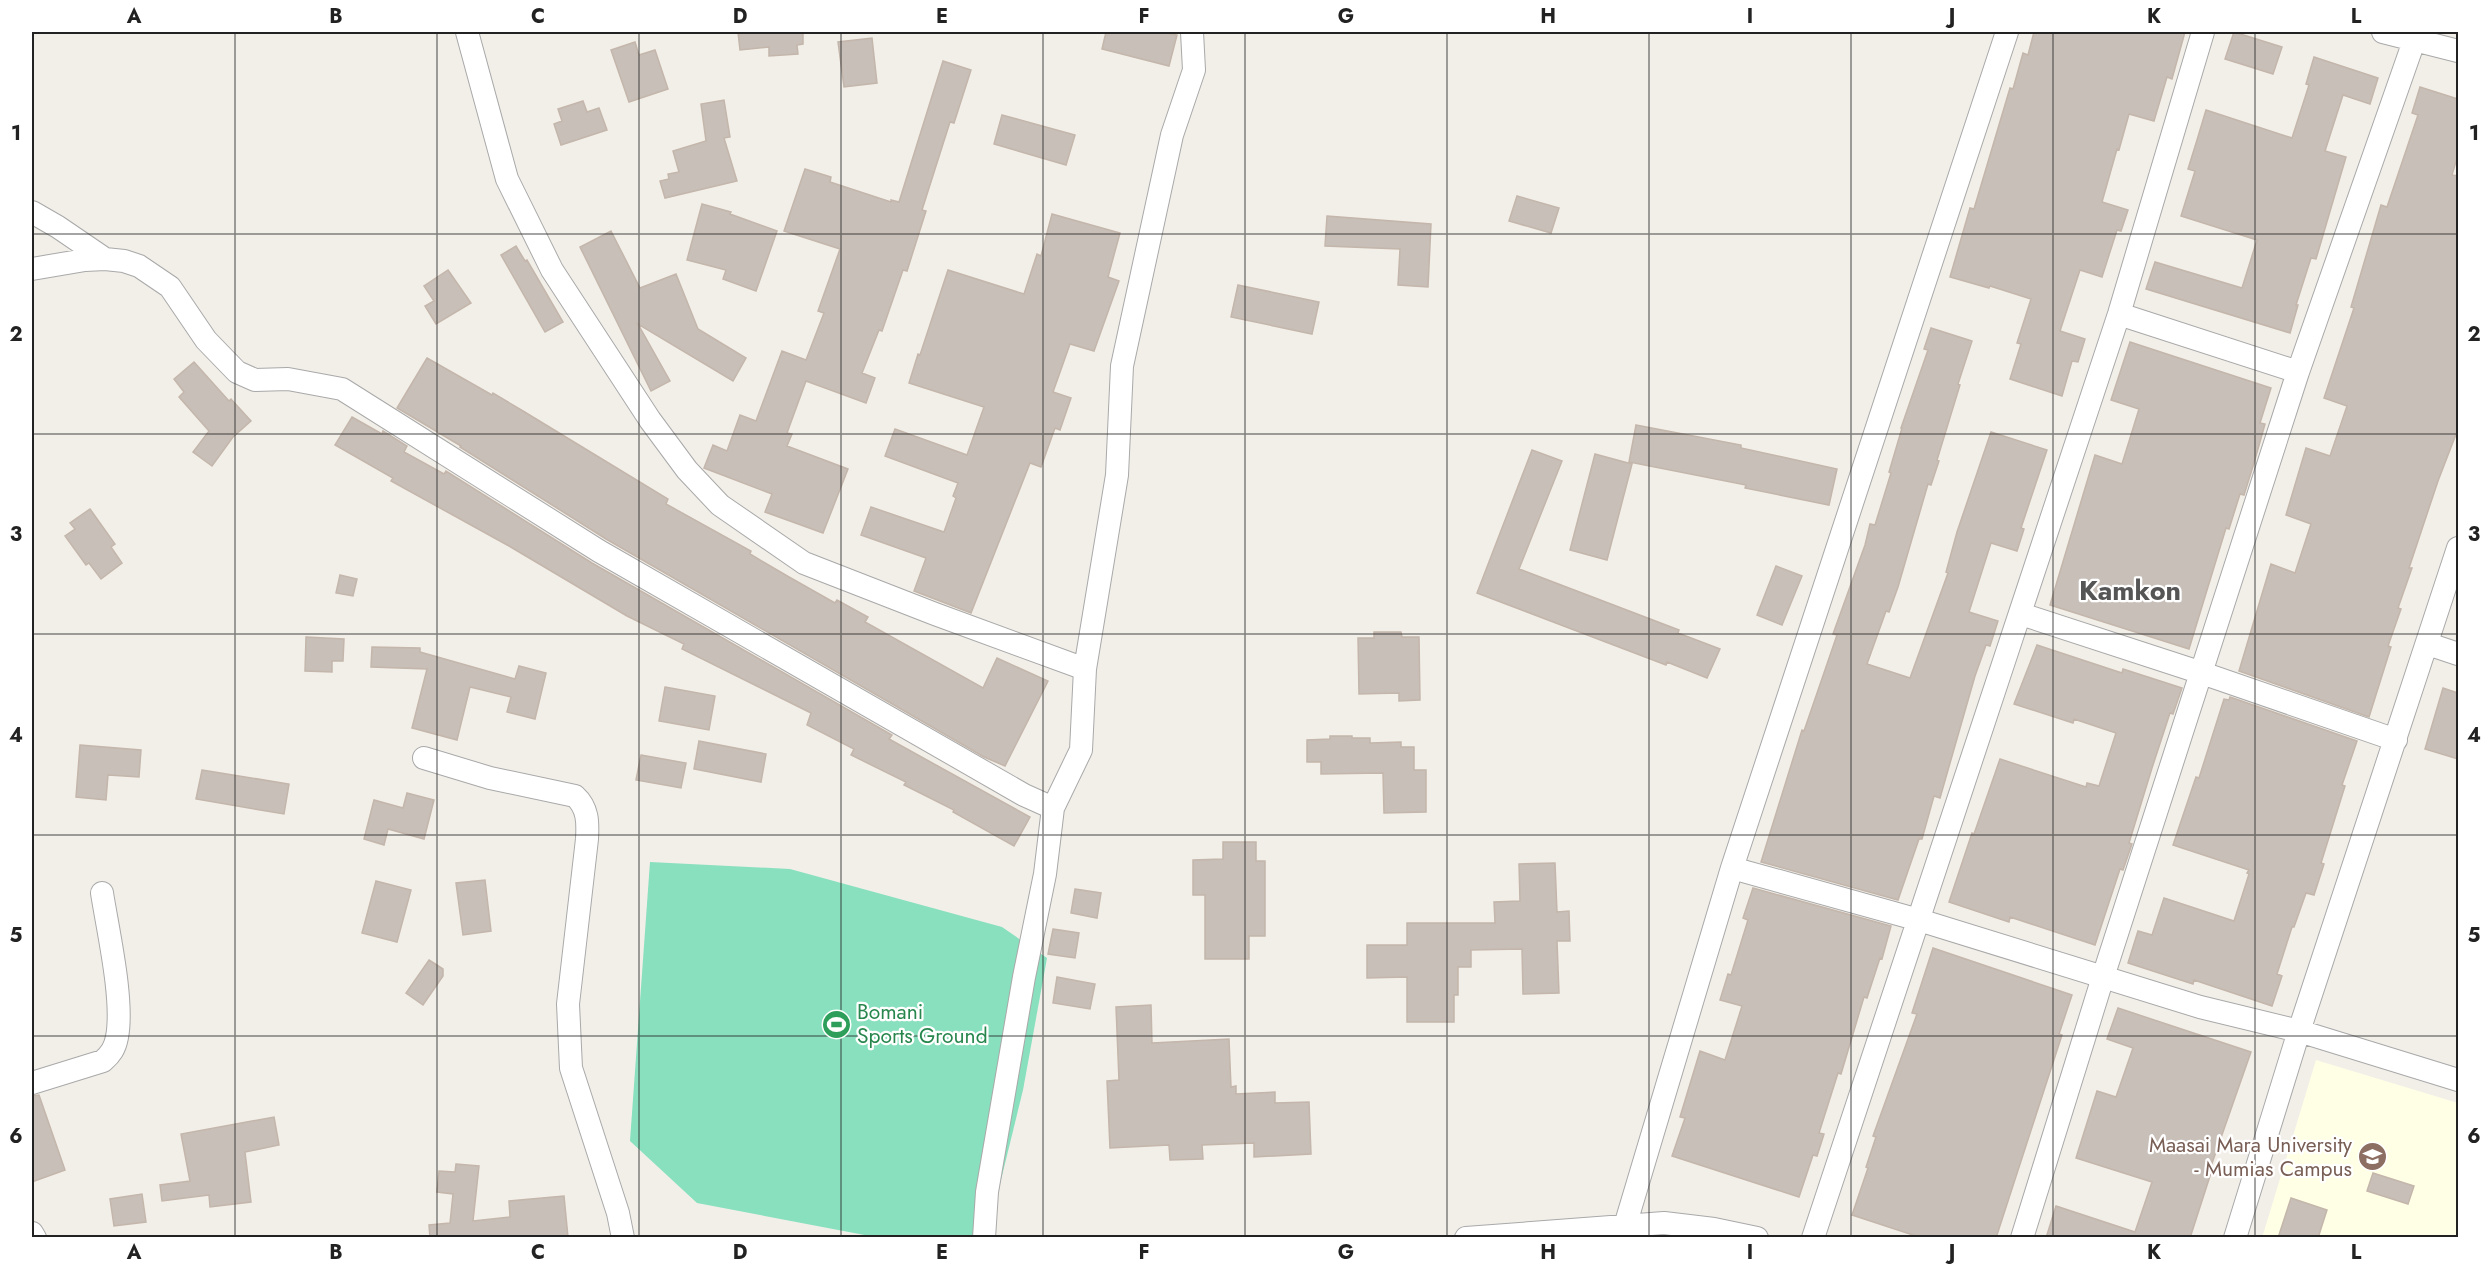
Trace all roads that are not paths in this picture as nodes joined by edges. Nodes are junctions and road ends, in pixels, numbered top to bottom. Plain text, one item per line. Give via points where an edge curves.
1 (468, 32) edge
2 (1192, 32) edge
3 (2007, 32) edge
4 (2203, 32) edge
5 (2383, 32) edge
6 (2414, 41) junction
7 (2458, 51) edge
8 (32, 212) edge
9 (105, 259) junction
10 (32, 269) edge
11 (2119, 314) junction
12 (2298, 372) junction
13 (2458, 552) edge
14 (2021, 614) junction
15 (2428, 644) junction
16 (2458, 654) edge
17 (1086, 669) junction
18 (2202, 673) junction
19 (2396, 740) junction
20 (424, 758) dead end
21 (1053, 808) junction
22 (1732, 868) junction
23 (102, 893) dead end
24 (1919, 920) junction
25 (2103, 976) junction
26 (2299, 1032) junction
27 (2457, 1075) edge
28 (32, 1083) edge
29 (1625, 1226) junction
30 (32, 1233) edge
31 (35, 1238) edge
32 (623, 1238) edge
33 (984, 1238) edge
34 (1466, 1238) edge
35 (1757, 1238) edge
36 (1813, 1238) edge
37 (2022, 1238) edge
38 (2235, 1238) edge

1 - 17 street via 507,179 552,270 650,420 687,470 720,505 804,563
2 - 17 street via 1194,70 1172,135 1122,366 1117,475
3 - 22 street
4 - 11 street
5 - 6 street
6 - 7 street
6 - 12 street
8 - 9 street
9 - 10 street
9 - 21 street via 139,266 170,287 206,340 237,372 255,380 288,379 342,389 599,551
11 - 12 street
11 - 14 street
12 - 18 street
13 - 15 street
14 - 18 street
14 - 24 street
15 - 16 street
15 - 19 street
17 - 21 street via 1081,750
18 - 19 street
18 - 25 street
19 - 26 street
20 - 32 street via 490,778 575,796 583,803 588,819 587,839 568,1004 571,1068
21 - 33 street via 1045,874 987,1192
22 - 24 street
22 - 29 street
23 - 28 street via 118,1012 112,1054 103,1061
24 - 25 street
24 - 36 street
25 - 26 street via 2200,1007
25 - 37 street
26 - 27 street
26 - 38 street
29 - 34 street
29 - 35 street via 1664,1223
30 - 31 street

